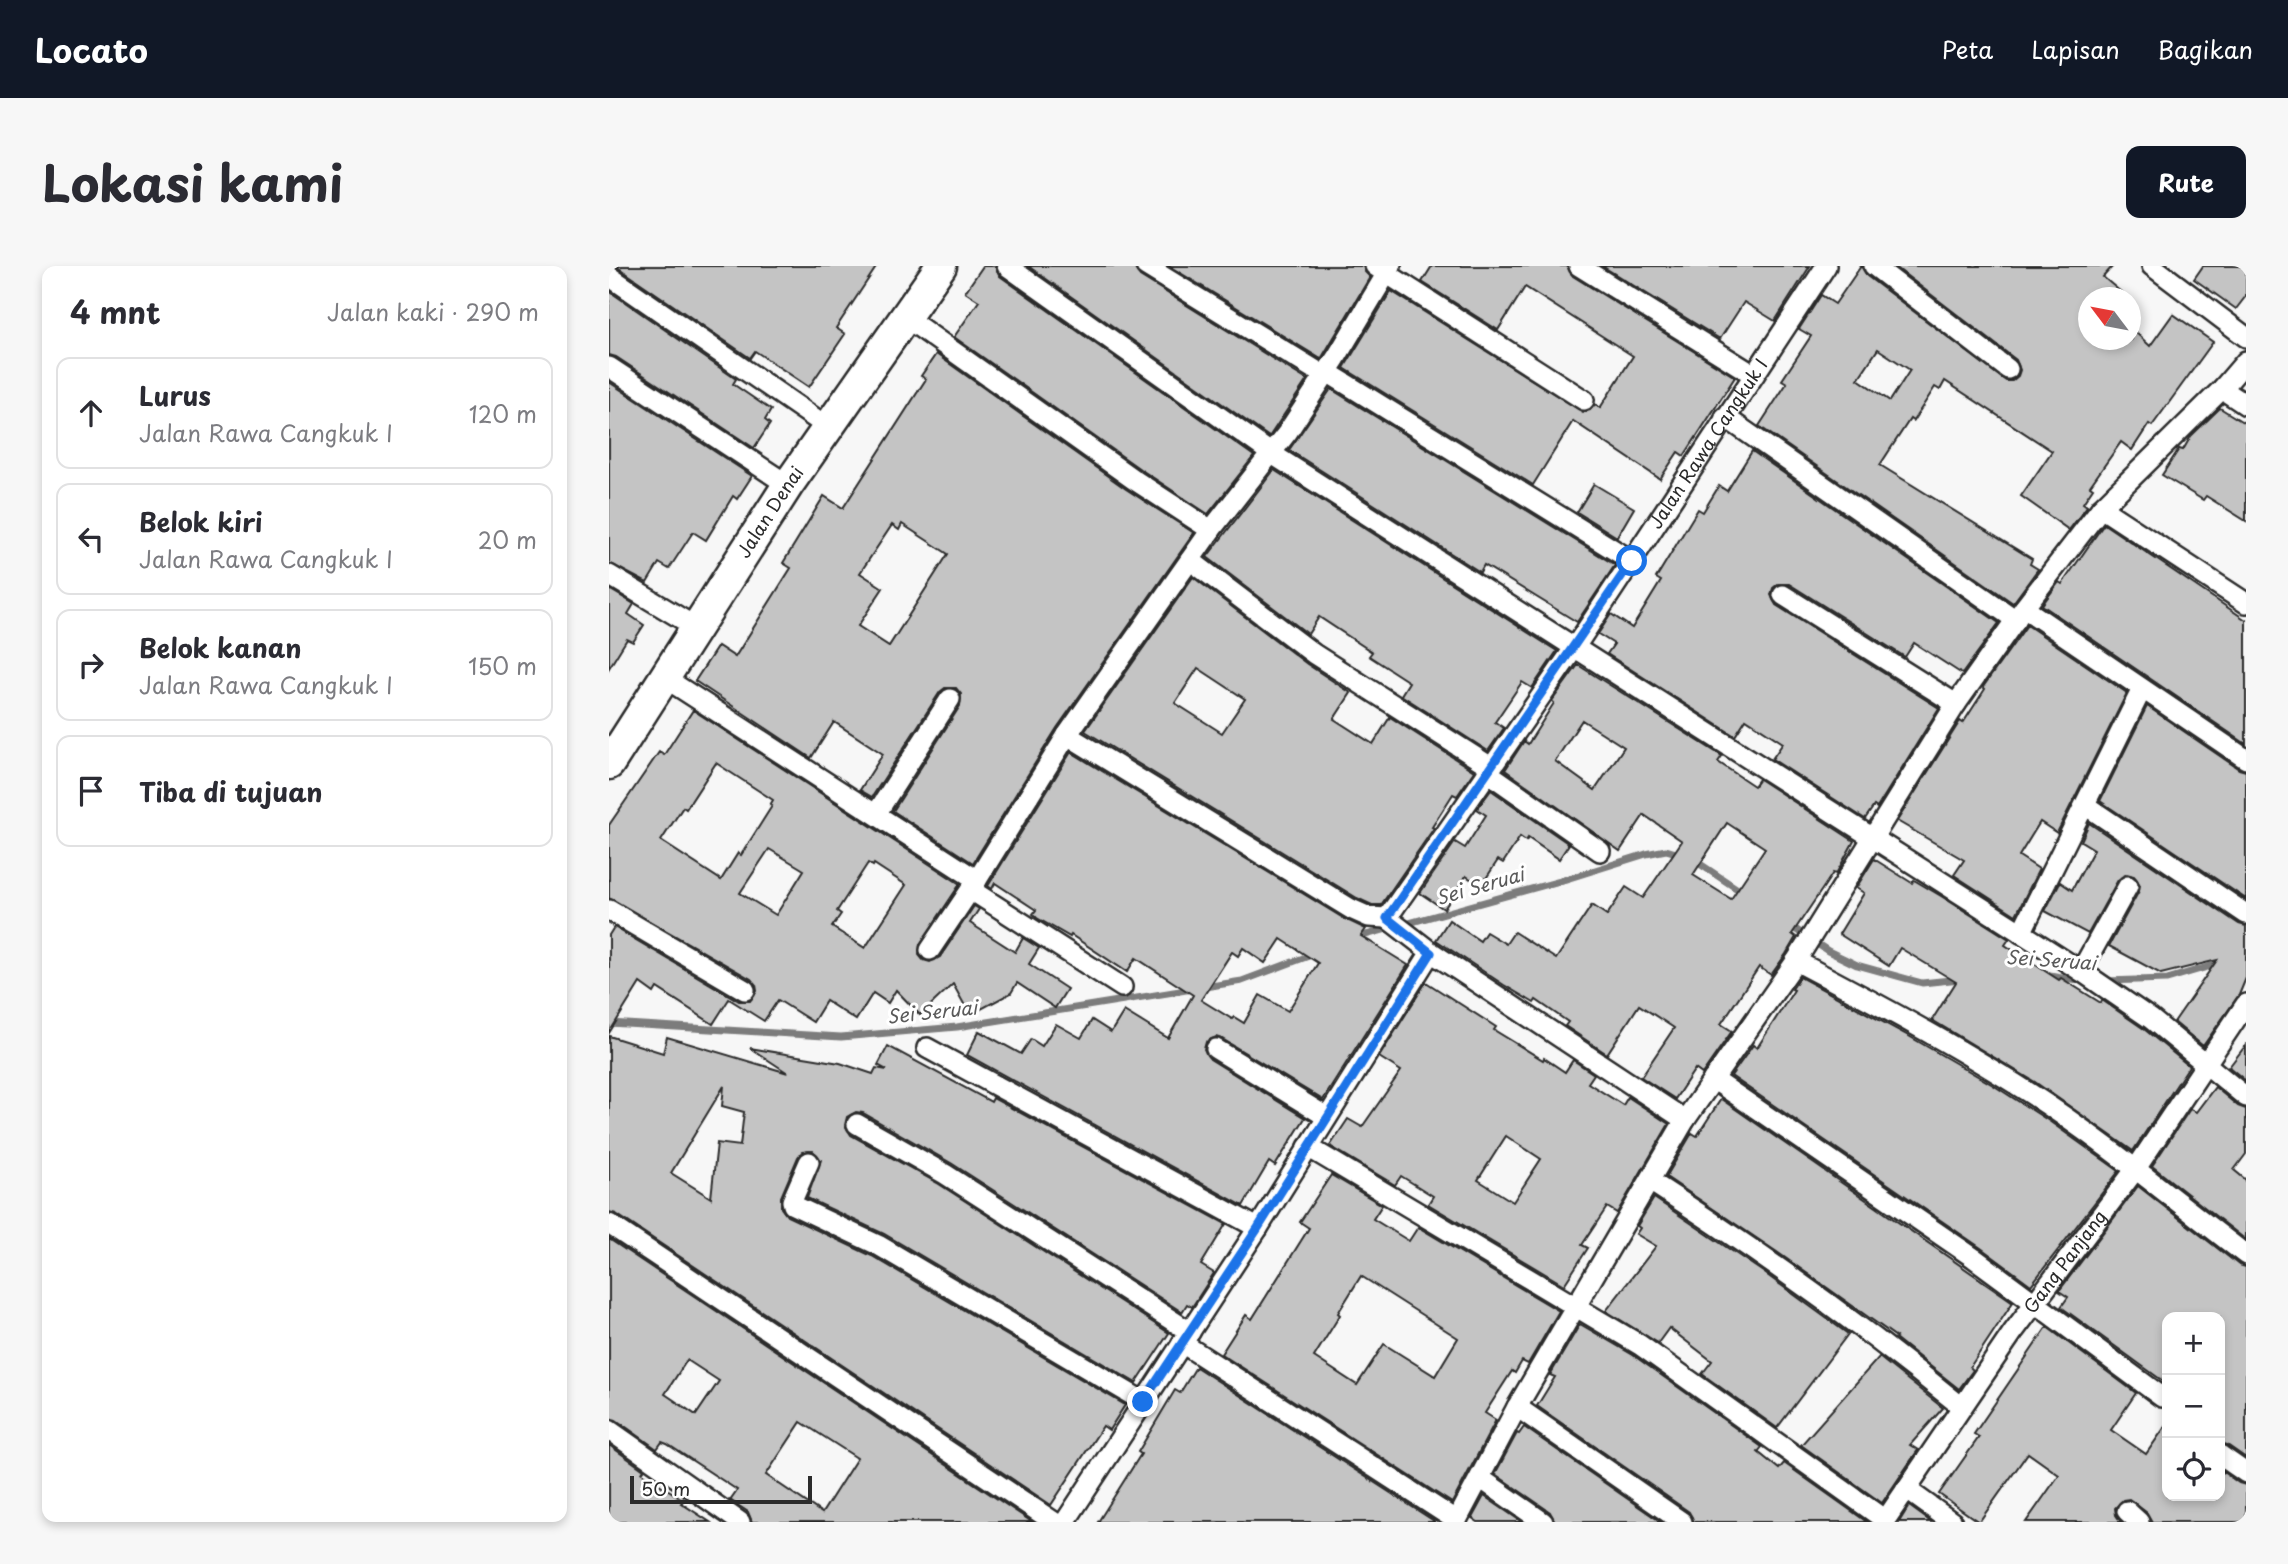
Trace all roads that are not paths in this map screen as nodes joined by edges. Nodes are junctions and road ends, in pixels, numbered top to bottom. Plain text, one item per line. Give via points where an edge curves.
1 (1007, 266) edge
2 (1146, 266) edge
3 (1580, 266) edge
4 (1874, 266) edge
5 (2152, 266) edge
6 (1825, 267) edge
7 (933, 269) edge
8 (1384, 269) edge
9 (609, 276) edge
10 (905, 317) junction
11 (2246, 337) edge
12 (2246, 361) edge
13 (609, 367) edge
14 (2008, 369) dead end
15 (1326, 374) junction
16 (1753, 375) junction
17 (2222, 389) junction
18 (1584, 400) dead end
19 (2246, 405) edge
20 (1725, 417) junction
21 (829, 428) junction
22 (1272, 454) junction
23 (788, 485) junction
24 (2101, 508) junction
25 (1211, 530) junction
26 (1190, 560) junction
27 (1632, 561) junction
28 (609, 575) edge
29 (1783, 595) dead end
30 (2246, 603) edge
31 (2020, 614) junction
32 (697, 628) junction
33 (1575, 647) junction
34 (665, 678) junction
35 (2142, 689) junction
36 (950, 699) dead end
37 (1956, 704) junction
38 (1067, 735) junction
39 (2246, 759) edge
40 (609, 764) edge
41 (1489, 770) junction
42 (2085, 805) junction
43 (876, 814) junction
44 (1872, 838) junction
45 (1600, 851) dead end
46 (974, 885) junction
47 (2129, 886) dead end
48 (609, 910) edge
49 (2246, 914) edge
50 (1393, 923) junction
51 (2021, 933) junction
52 (930, 950) dead end
53 (1431, 953) junction
54 (1798, 956) junction
55 (2084, 973) junction
56 (1122, 987) dead end
57 (745, 990) dead end
58 (2246, 1004) edge
59 (927, 1048) dead end
60 (1216, 1049) dead end
61 (2207, 1065) junction
62 (1713, 1079) junction
63 (2246, 1097) edge
64 (1327, 1117) junction
65 (1685, 1120) junction
66 (857, 1124) dead end
67 (1308, 1147) junction
68 (809, 1162) dead end
69 (2135, 1170) junction
70 (1650, 1181) junction
71 (609, 1224) edge
72 (1258, 1228) junction
73 (2246, 1255) edge
74 (2036, 1303) junction
75 (1575, 1306) junction
76 (1186, 1337) junction
77 (2162, 1397) dead end
78 (1143, 1402) junction
79 (1962, 1407) junction
80 (1517, 1408) junction
81 (609, 1430) edge
82 (2225, 1458) edge
83 (2246, 1473) edge
84 (1480, 1478) junction
85 (1906, 1489) junction
86 (1457, 1521) edge
87 (1885, 1521) edge
88 (740, 1522) edge
89 (1054, 1522) edge
90 (1065, 1522) edge
91 (1543, 1522) edge
92 (1682, 1522) edge
93 (1952, 1522) edge

1 - 22 street
2 - 15 street
3 - 16 street
4 - 14 street
5 - 11 street
6 - 16 street, Jalan Rawa Cangkuk I
7 - 10 main road, Jalan Denai
8 - 15 street
8 - 18 street
9 - 21 street
10 - 21 main road, Jalan Denai
10 - 25 street
12 - 17 street
13 - 23 street
15 - 22 street
15 - 27 street
16 - 20 street, Jalan Rawa Cangkuk I
17 - 19 street
17 - 24 street
20 - 27 street, Jalan Rawa Cangkuk I
20 - 31 street
21 - 23 main road, Jalan Denai
22 - 25 street
22 - 33 street
23 - 32 main road, Jalan Denai
24 - 30 street
24 - 31 street
25 - 26 street
26 - 38 street
26 - 41 street via 1314,654
27 - 33 street, Jalan Rawa Cangkuk I
28 - 32 street
29 - 37 street
31 - 35 street
31 - 37 street
32 - 34 main road, Jalan Denai
33 - 41 street, Jalan Rawa Cangkuk I
33 - 44 street
34 - 40 main road, Jalan Denai
34 - 43 street
35 - 39 street
35 - 42 street
36 - 43 street
37 - 44 street
38 - 46 street
38 - 50 street via 1351,909
41 - 45 street
41 - 50 street, Jalan Rawa Cangkuk I
42 - 49 street
42 - 51 street
43 - 46 street
44 - 51 street
44 - 54 street
46 - 52 street
46 - 56 street
47 - 55 street
48 - 57 street
50 - 53 street
51 - 55 street
53 - 64 street
53 - 65 street
54 - 62 street
54 - 69 street via 2027,1092
55 - 61 street
58 - 61 street, Gang Panjang
59 - 72 street
60 - 64 street
61 - 63 street
61 - 69 street, Gang Panjang
62 - 65 street
62 - 74 street
64 - 67 street
65 - 70 street
66 - 76 street via 945,1174
67 - 72 street
67 - 75 street
68 - 78 street via 793,1205 879,1245
69 - 73 street
69 - 74 street, Gang Panjang
70 - 75 street
70 - 79 street via 1796,1278
71 - 89 street
72 - 76 street
74 - 77 street
74 - 79 street, Gang Panjang
75 - 80 street
75 - 87 street via 1640,1345
76 - 78 street
76 - 86 street
78 - 90 street
79 - 85 street, Gang Panjang
80 - 84 street
80 - 92 street
81 - 88 street
82 - 83 street
84 - 86 street
84 - 91 street
85 - 87 street, Gang Panjang
85 - 93 street

